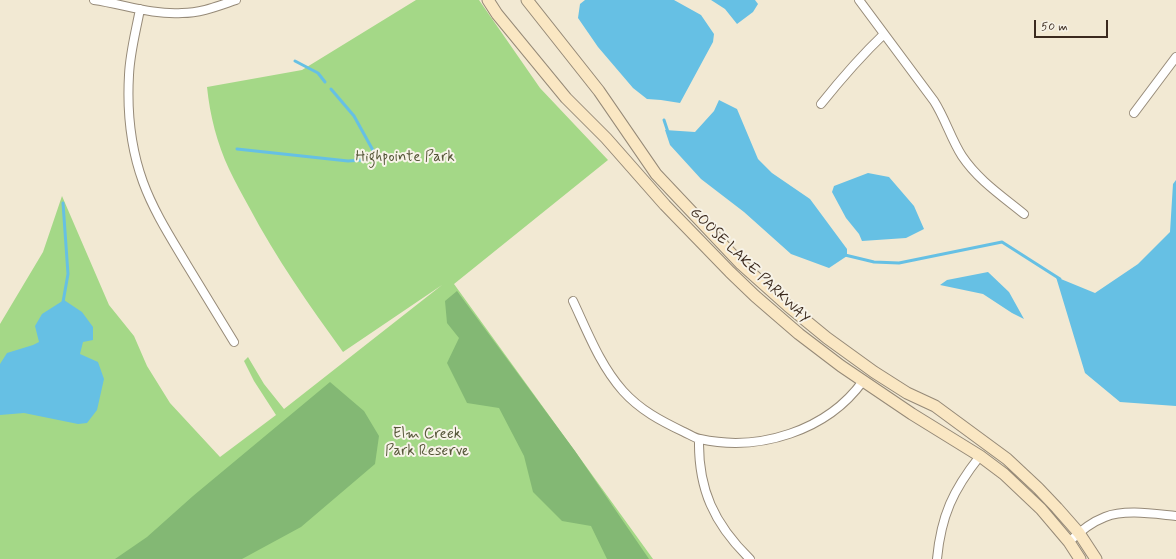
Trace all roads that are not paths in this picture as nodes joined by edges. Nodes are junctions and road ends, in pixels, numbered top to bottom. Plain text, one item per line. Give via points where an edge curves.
1 (94, 0) edge
2 (236, 0) edge
3 (488, 0) edge
4 (527, 0) edge
5 (859, 0) edge
6 (140, 9) junction
7 (884, 34) junction
8 (1176, 57) edge
9 (821, 104) dead end
10 (1134, 113) dead end
11 (1024, 214) dead end
12 (574, 301) dead end
13 (234, 342) dead end
14 (864, 382) junction
15 (699, 439) junction
16 (980, 456) junction
17 (1176, 516) edge
18 (1078, 533) junction
19 (1069, 542) junction
20 (750, 559) edge
21 (937, 559) edge
22 (1080, 559) edge
23 (1096, 559) edge

1 - 6 street
2 - 6 street via 206,10 182,14
3 - 14 street, GOOSE LAKE PARKWAY via 566,98 730,272 799,334
4 - 18 street, GOOSE LAKE PARKWAY via 599,90 656,174 741,264 788,306 874,372 907,393 935,406 1007,459 1038,488
5 - 7 street
6 - 13 street via 129,75 129,108 133,141 143,181 168,234
7 - 9 street via 863,54
7 - 11 street via 941,111 962,156 972,170
8 - 10 street
12 - 15 street via 595,349 624,392 642,409
14 - 15 street via 833,412 811,426 787,435 761,442 734,443
14 - 16 street, GOOSE LAKE PARKWAY
15 - 20 street via 698,460 711,506 726,533
16 - 19 street, GOOSE LAKE PARKWAY via 1004,474 1041,509
16 - 21 street via 956,491 945,514
17 - 18 street via 1124,513 1105,517
18 - 19 street
18 - 23 street, GOOSE LAKE PARKWAY
19 - 22 street, GOOSE LAKE PARKWAY

